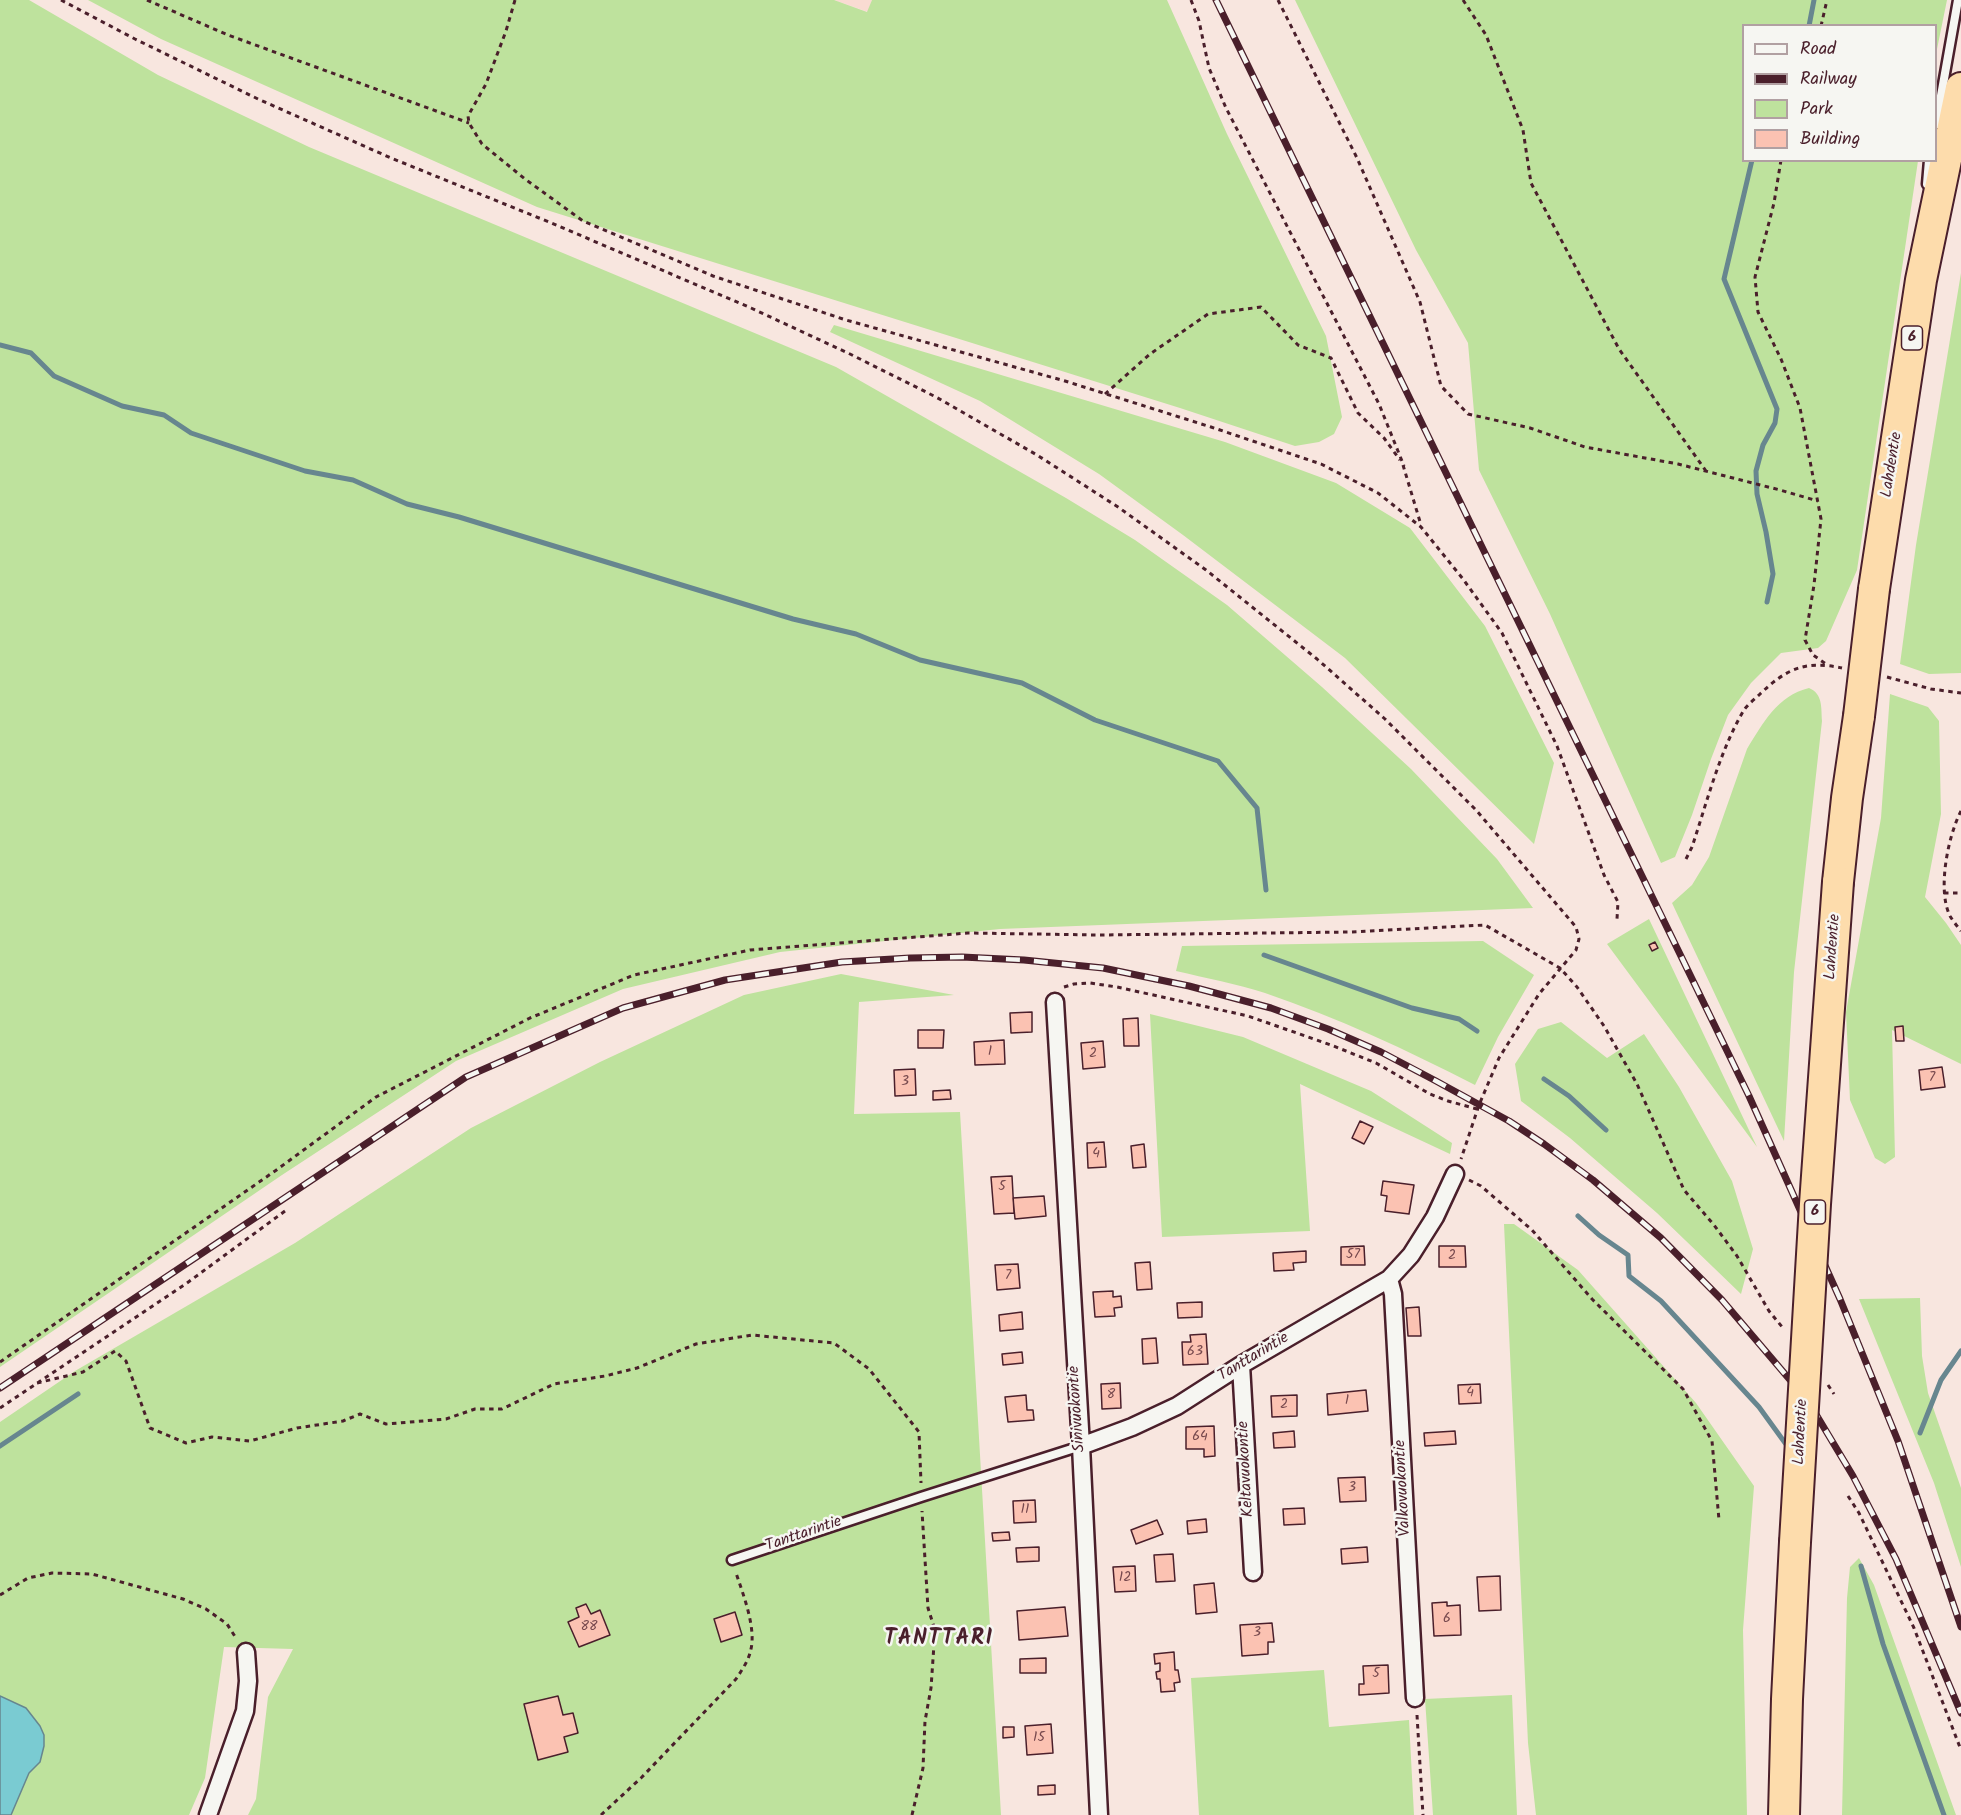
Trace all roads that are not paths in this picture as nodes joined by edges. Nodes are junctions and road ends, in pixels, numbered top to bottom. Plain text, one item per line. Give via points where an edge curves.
1 (1958, 0) edge
2 (1961, 88) edge
3 (1937, 113) edge
4 (1929, 162) edge
5 (1926, 198) dead end
6 (1925, 210) dead end
7 (1921, 280) junction
8 (1055, 1002) road end
9 (1455, 1174) road end
10 (1389, 1279) junction
11 (1241, 1365) junction
12 (1081, 1446) junction
13 (732, 1560) road end
14 (1253, 1572) dead end
15 (246, 1652) road end
16 (1415, 1698) road end
17 (208, 1815) edge
18 (1098, 1815) edge
19 (1784, 1815) edge

1 - 3 lane
2 - 7 highway, Lahdentie / 6
4 - 5 lane
6 - 7 lane
7 - 19 highway, Lahdentie / 6, bridge via 1874,589 1838,882 1795,1542
8 - 12 street, Sinivuokontie
9 - 10 street, Tanttarintie via 1435,1217 1411,1255
10 - 11 street, Tanttarintie
10 - 16 street, Valkovuokontie via 1393,1294
11 - 12 street, Tanttarintie via 1177,1406
11 - 14 street, Keltavuokontie
12 - 13 lane, Tanttarintie
12 - 18 street, Sinivuokontie
15 - 17 street via 245,1711

